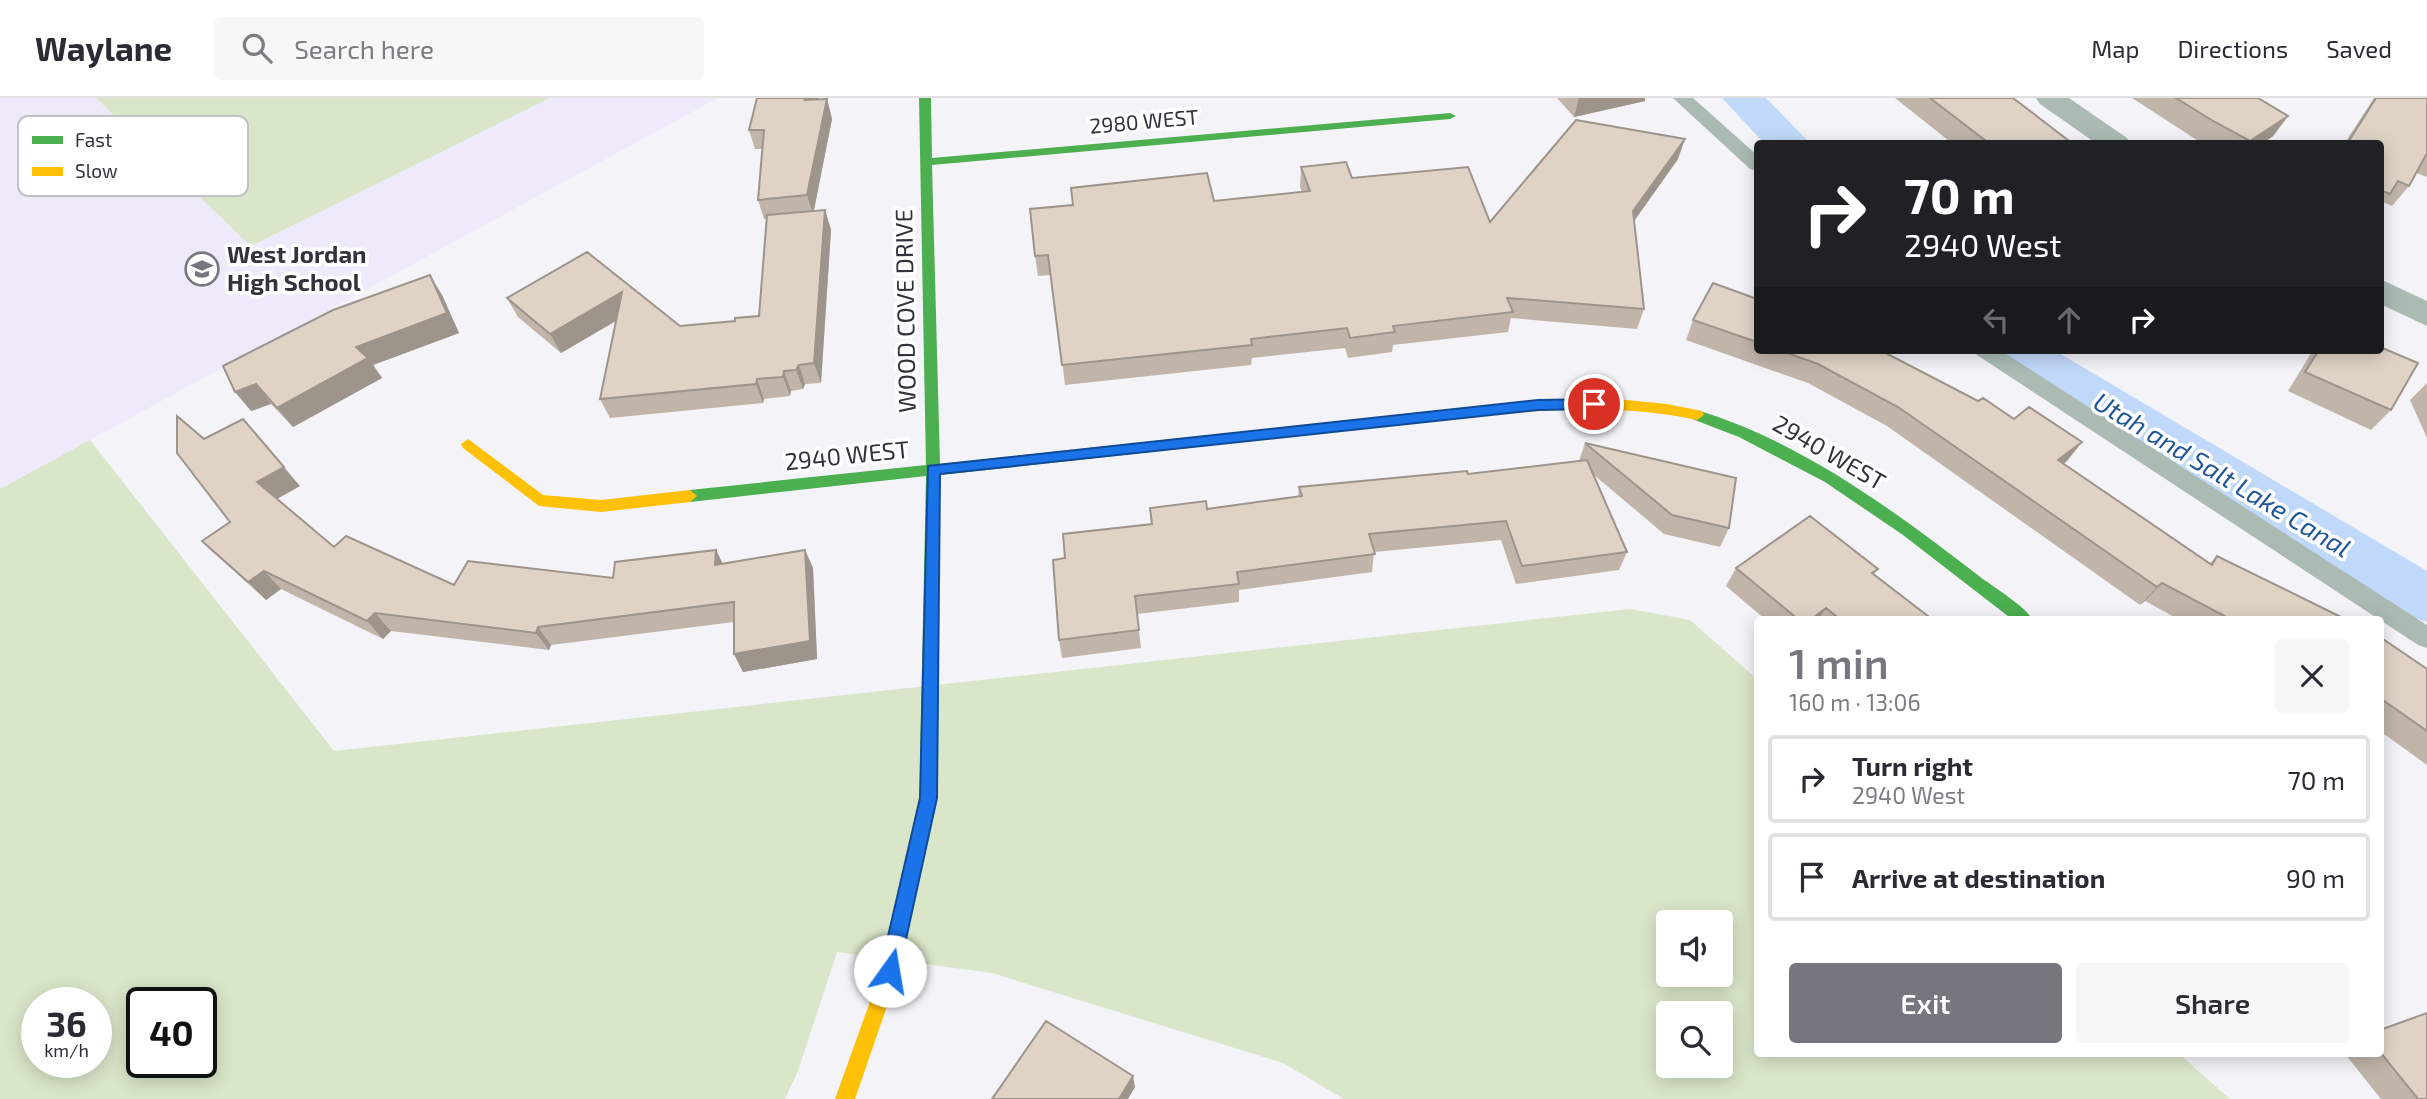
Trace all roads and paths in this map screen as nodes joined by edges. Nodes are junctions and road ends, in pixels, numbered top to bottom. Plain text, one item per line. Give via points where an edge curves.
1 (925, 98) edge
2 (1682, 98) edge
3 (2050, 98) edge
4 (1450, 116) dead end
5 (2111, 140) edge
6 (925, 162) junction
7 (1754, 162) edge
8 (2384, 292) edge
9 (2427, 315) edge
10 (1990, 354) edge
11 (468, 444) dead end
12 (933, 470) junction
13 (2020, 616) edge
14 (2427, 638) edge
15 (845, 1099) edge

1 - 6 street, WOOD COVE DRIVE
2 - 7 lane
3 - 5 street
4 - 6 street, 2980 WEST
6 - 12 street, WOOD COVE DRIVE
8 - 9 street
10 - 14 lane
11 - 12 street, 2940 WEST via 539,500 601,506
12 - 13 street, 2940 WEST via 1538,405 1646,407 1695,414 1771,442 1852,487
12 - 15 street, WOOD COVE DRIVE via 929,798 890,971

